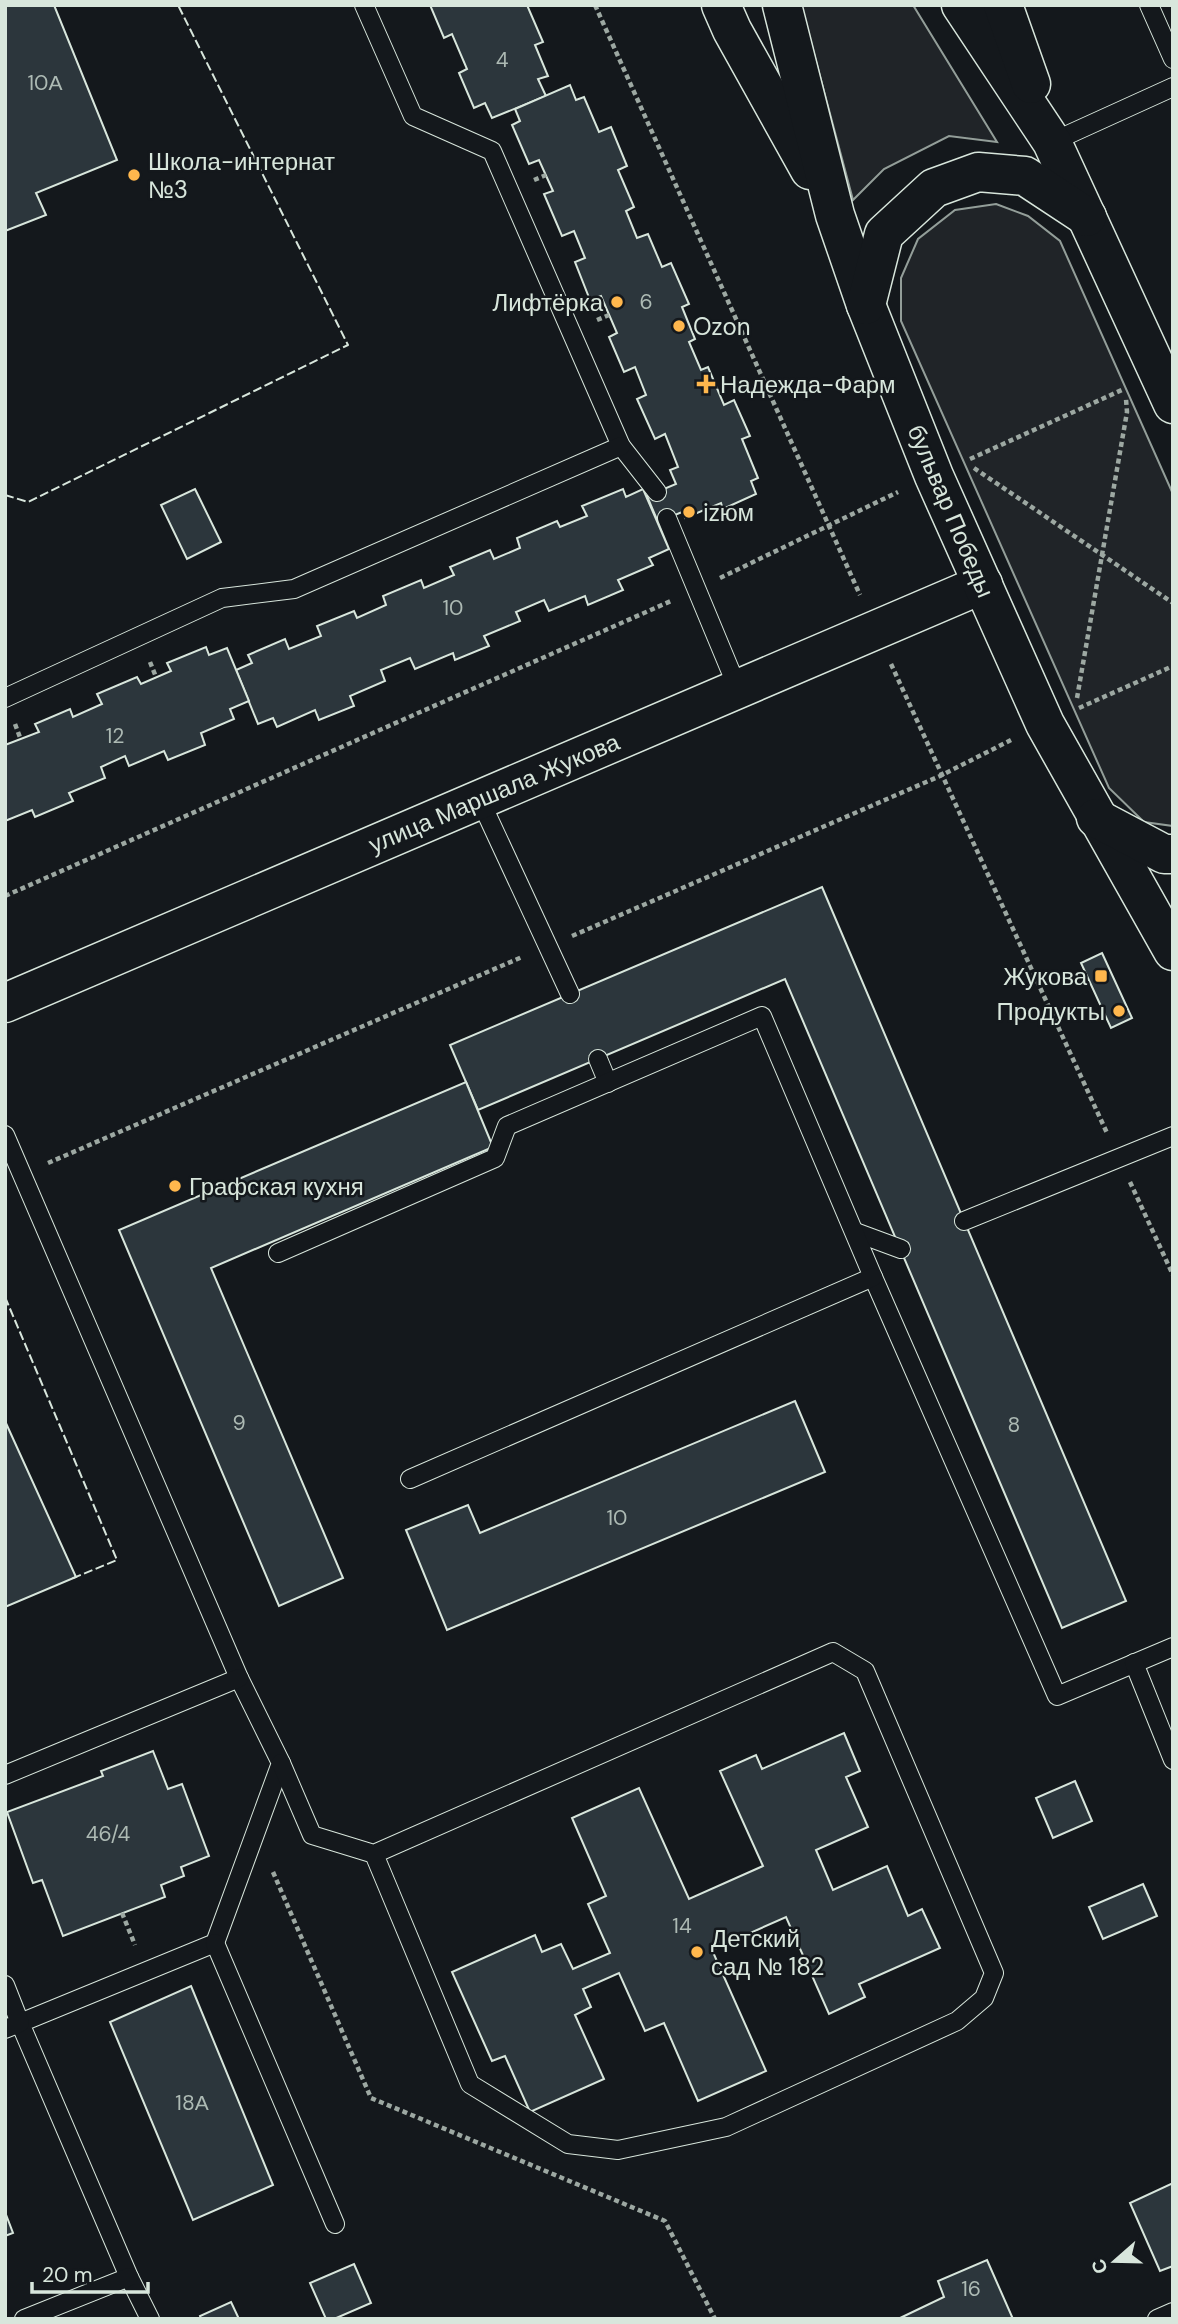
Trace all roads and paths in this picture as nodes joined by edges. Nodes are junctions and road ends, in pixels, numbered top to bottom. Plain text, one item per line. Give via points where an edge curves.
1 (365, 5) edge
2 (721, 5) edge
3 (782, 5) edge
4 (961, 5) edge
5 (1003, 5) edge
6 (1149, 5) edge
7 (1167, 29) edge
8 (1173, 59) edge
9 (1173, 87) edge
10 (1052, 142) junction
11 (835, 215) junction
12 (1087, 217) junction
13 (866, 305) junction
14 (1168, 387) edge
15 (621, 446) junction
16 (934, 476) junction
17 (657, 492) dead end
18 (667, 518) dead end
19 (1102, 555) junction
20 (983, 584) junction
21 (697, 589) junction
22 (1173, 603) edge
23 (1173, 666) edge
24 (738, 689) junction
25 (5, 698) edge
26 (1045, 724) junction
27 (480, 800) junction
28 (1096, 818) junction
29 (1173, 854) edge
30 (5, 897) edge
31 (548, 946) junction
32 (1173, 951) edge
33 (570, 994) dead end
34 (5, 1003) edge
35 (598, 1059) dead end
36 (608, 1083) junction
37 (5, 1135) edge
38 (1173, 1136) edge
39 (23, 1174) junction
40 (964, 1221) dead end
41 (855, 1232) junction
42 (901, 1249) dead end
43 (278, 1253) dead end
44 (873, 1277) junction
45 (410, 1479) dead end
46 (1173, 1647) edge
47 (1134, 1663) junction
48 (239, 1678) junction
49 (1173, 1760) edge
50 (281, 1763) junction
51 (5, 1775) edge
52 (374, 1854) junction
53 (215, 1943) junction
54 (5, 1985) edge
55 (13, 2026) edge
56 (335, 2224) dead end
57 (130, 2277) junction
58 (1173, 2312) edge
59 (24, 2319) edge
60 (150, 2319) edge
61 (1157, 2319) edge

1 - 15 lane via 413,116 492,151
2 - 11 main road
3 - 11 main road, бульвар Победы
4 - 10 main road
5 - 10 main road
6 - 7 lane
7 - 8 lane
9 - 10 lane
10 - 12 main road
11 - 13 main road, бульвар Победы
12 - 13 main road via 1025,176 978,172 933,188 884,234
12 - 14 main road
13 - 16 main road, бульвар Победы
15 - 17 lane
15 - 25 lane via 295,589 222,598
16 - 20 main road, бульвар Победы
16 - 21 path
18 - 21 lane
19 - 19 path via 964,462 1125,388 1127,412
19 - 22 path
19 - 23 path via 1075,710
20 - 24 main road, улица Маршала Жукова
20 - 26 main road, бульвар Победы
21 - 24 lane
21 - 30 path
24 - 27 main road, улица Маршала Жукова
26 - 28 main road, бульвар Победы
26 - 31 path via 940,776
27 - 31 lane
27 - 34 main road, улица Маршала Жукова
28 - 29 main road via 1164,854
28 - 32 main road, бульвар Победы
31 - 33 lane
31 - 39 path
35 - 36 lane
36 - 41 lane via 762,1016
36 - 43 lane via 507,1126 495,1158
37 - 39 lane
38 - 40 lane
39 - 48 lane
41 - 42 lane
41 - 44 lane
44 - 45 lane
44 - 47 lane via 1057,1696
46 - 47 lane
47 - 49 lane
48 - 50 lane
48 - 51 lane
50 - 52 lane via 312,1835
50 - 53 lane
52 - 52 lane via 833,1652 865,1671 994,1973 984,1998 957,2021 726,2127 618,2150 568,2144 470,2084
53 - 55 lane
53 - 56 lane
54 - 55 lane
55 - 57 lane
57 - 59 lane
57 - 60 lane
58 - 61 lane

